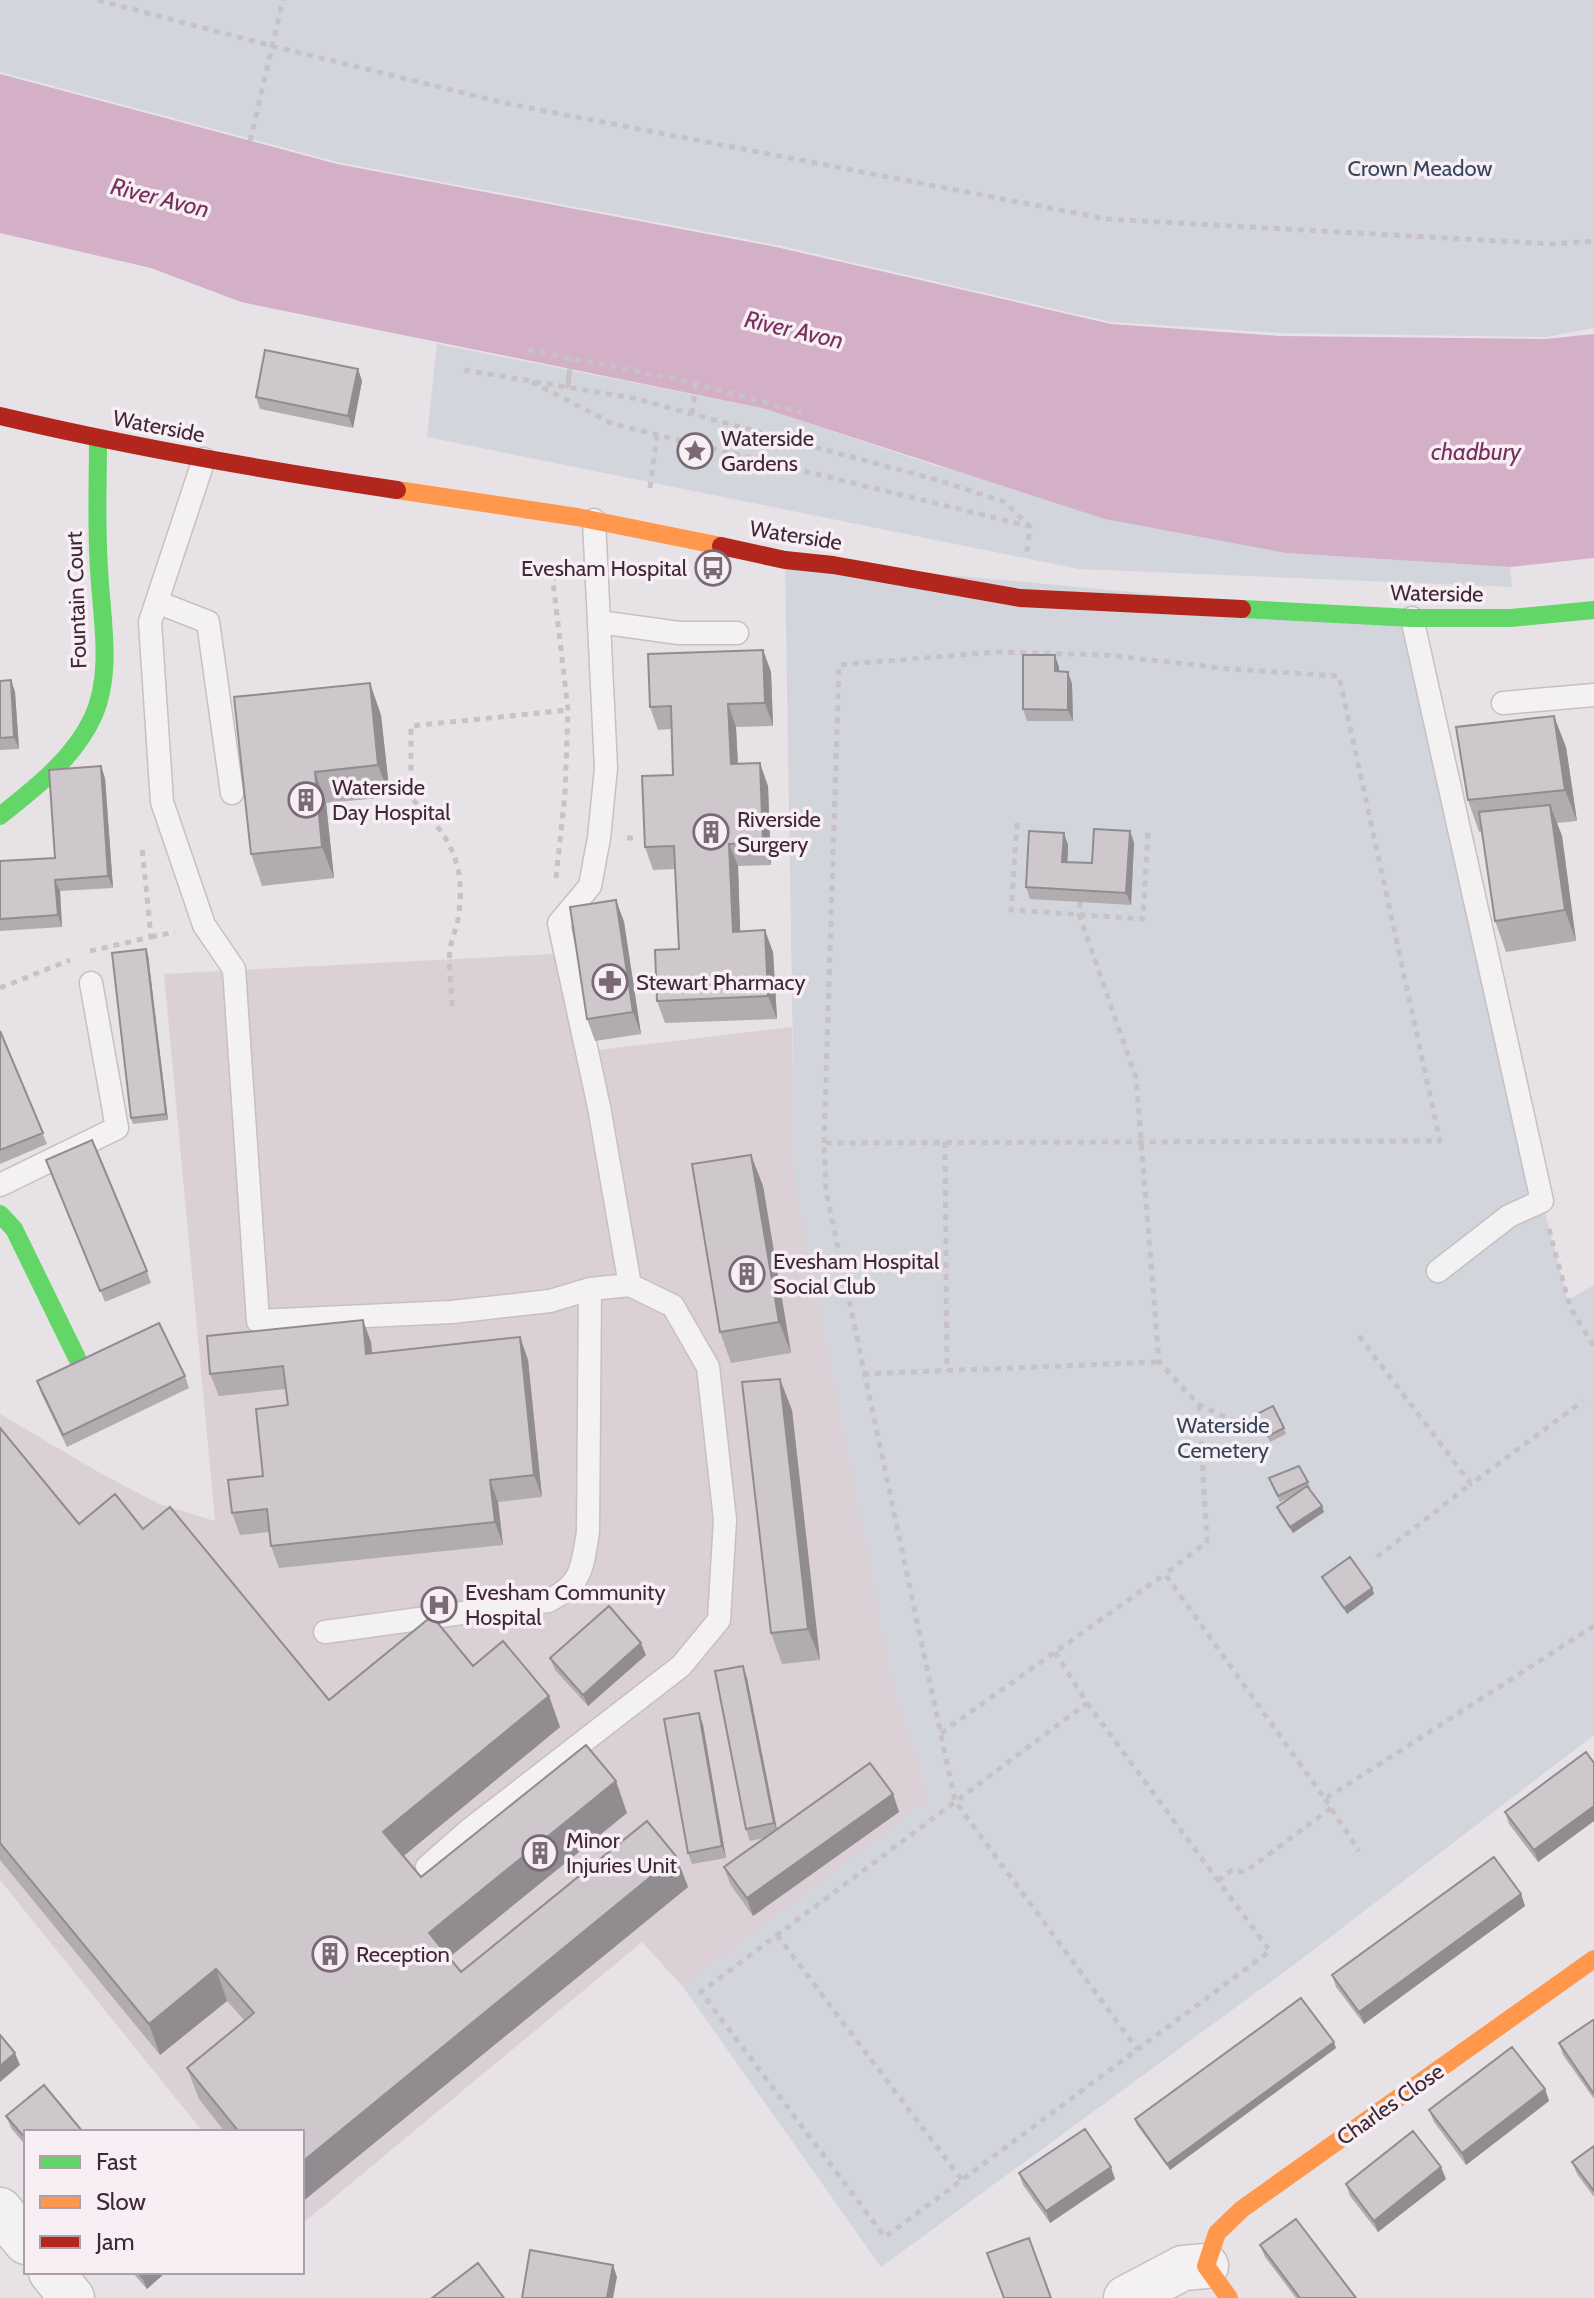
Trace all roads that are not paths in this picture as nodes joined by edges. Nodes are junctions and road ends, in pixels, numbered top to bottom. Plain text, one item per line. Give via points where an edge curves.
1 (0, 416) edge
2 (98, 439) junction
3 (204, 459) junction
4 (586, 519) junction
5 (157, 602) junction
6 (1594, 610) edge
7 (1412, 618) junction
8 (599, 622) junction
9 (737, 633) dead end
10 (1594, 695) edge
11 (1503, 703) dead end
12 (232, 793) dead end
13 (0, 816) edge
14 (91, 983) dead end
15 (0, 1185) edge
16 (0, 1214) edge
17 (1438, 1271) dead end
18 (630, 1285) junction
19 (590, 1289) junction
20 (77, 1358) edge
21 (325, 1632) dead end
22 (427, 1867) dead end
23 (1594, 1959) edge
24 (0, 2210) edge
25 (24, 2240) edge
26 (53, 2274) edge
27 (1217, 2282) edge
28 (72, 2298) edge
29 (1126, 2298) edge

1 - 2 main road, Waterside
2 - 3 main road, Waterside
2 - 13 main road, Fountain Court via 101,692 93,718 73,747
3 - 4 main road, Waterside
3 - 5 lane
4 - 7 main road, Waterside via 785,560 1020,598
4 - 8 lane
5 - 12 lane via 208,622
5 - 19 lane via 150,622 162,802 204,925 234,969 258,1321 452,1312 550,1301
6 - 7 main road, Waterside via 1511,618
7 - 17 lane via 1542,1201 1509,1216
8 - 9 lane via 679,633
8 - 18 lane via 606,768 599,838 590,886 559,923
10 - 11 lane
14 - 15 lane via 117,1128
16 - 20 main road via 14,1229
18 - 19 lane
18 - 22 lane via 673,1306 708,1367 725,1520 719,1620 681,1666
19 - 21 lane via 588,1532 581,1570 568,1592 548,1601
23 - 27 main road, Charles Close via 1242,2209 1217,2233
24 - 25 street
26 - 28 street
27 - 29 street, Charles Close via 1183,2268

